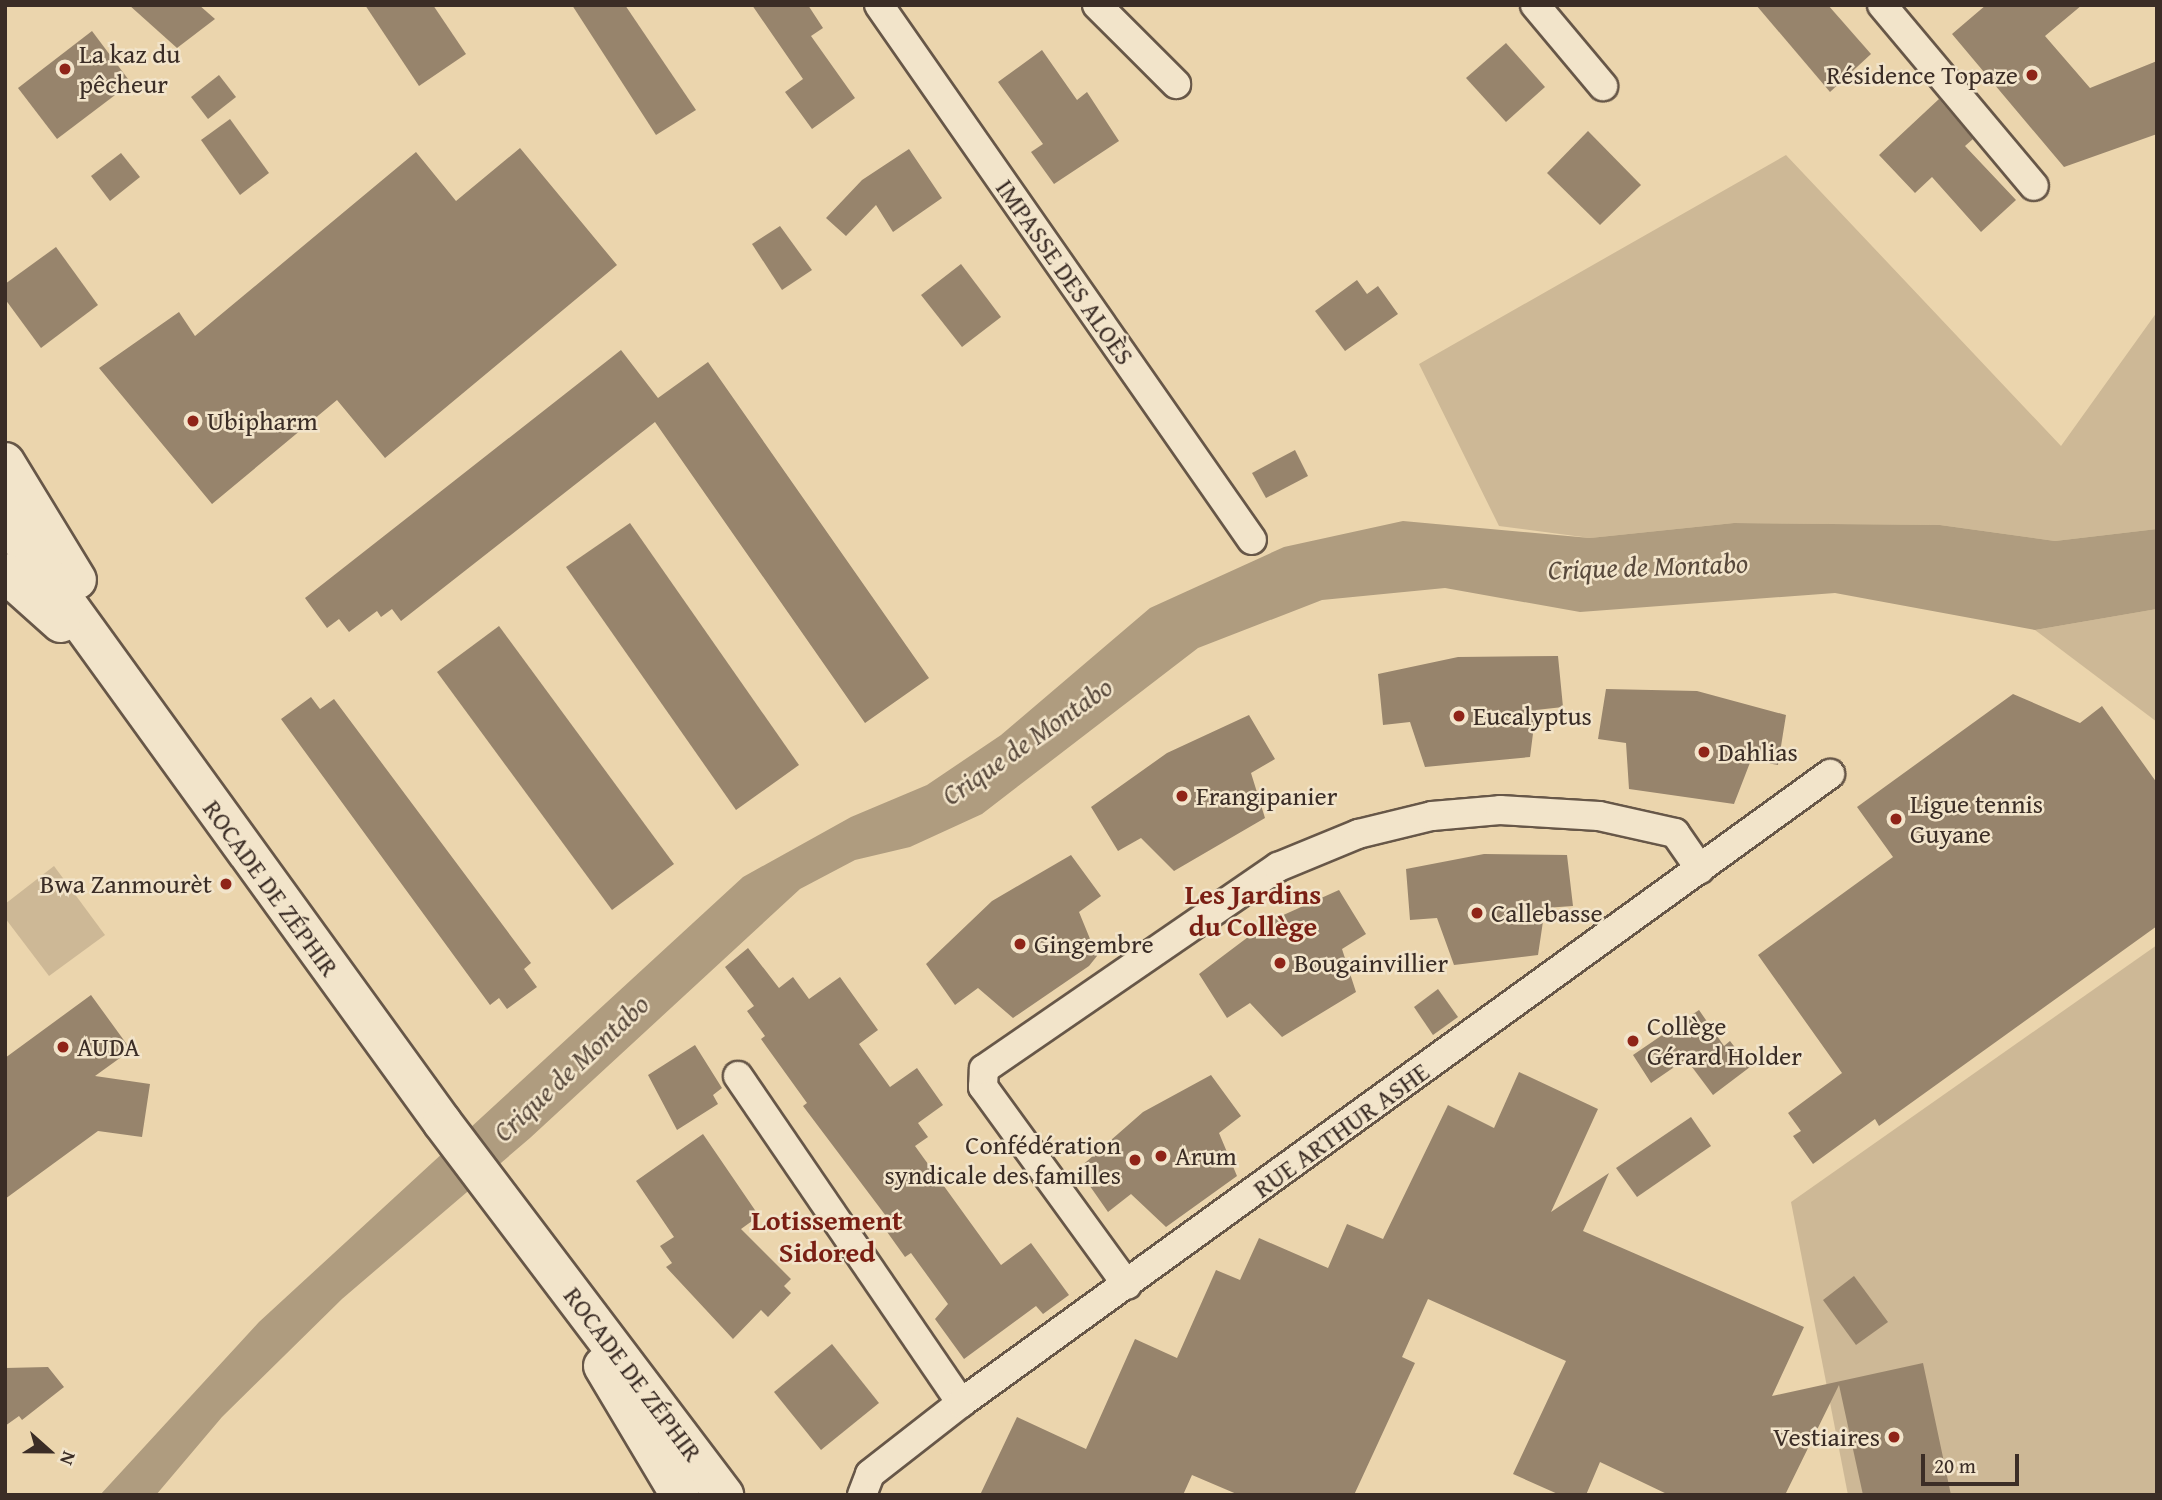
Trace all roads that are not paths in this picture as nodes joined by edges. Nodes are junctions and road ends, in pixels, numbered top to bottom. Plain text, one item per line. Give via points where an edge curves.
1 (879, 5) edge
2 (1097, 5) edge
3 (1535, 5) edge
4 (1882, 5) edge
5 (1176, 84) dead end
6 (1604, 86) dead end
7 (2034, 186) dead end
8 (5, 462) edge
9 (5, 519) edge
10 (1252, 540) dead end
11 (5, 573) edge
12 (118, 673) junction
13 (1830, 775) dead end
14 (1700, 869) junction
15 (738, 1076) dead end
16 (543, 1253) junction
17 (1127, 1285) junction
18 (961, 1403) junction
19 (680, 1495) edge
20 (724, 1495) edge
21 (862, 1495) edge

1 - 10 street, IMPASSE DES ALOÈS
2 - 5 street
3 - 6 street
4 - 7 street
8 - 12 main road via 99,617
9 - 12 main road, ROCADE DE ZÉPHIR
11 - 12 main road
12 - 16 main road, ROCADE DE ZÉPHIR via 442,1122
13 - 14 street, RUE ARTHUR ASHE
14 - 17 street, RUE ARTHUR ASHE
14 - 17 street via 1675,833 1599,816 1500,810 1432,817 1358,834 1278,867 984,1069 983,1087
15 - 18 street
16 - 19 main road, ROCADE DE ZÉPHIR via 643,1440
16 - 20 main road, ROCADE DE ZÉPHIR
17 - 18 street, RUE ARTHUR ASHE
18 - 21 street, RUE ARTHUR ASHE via 870,1474

